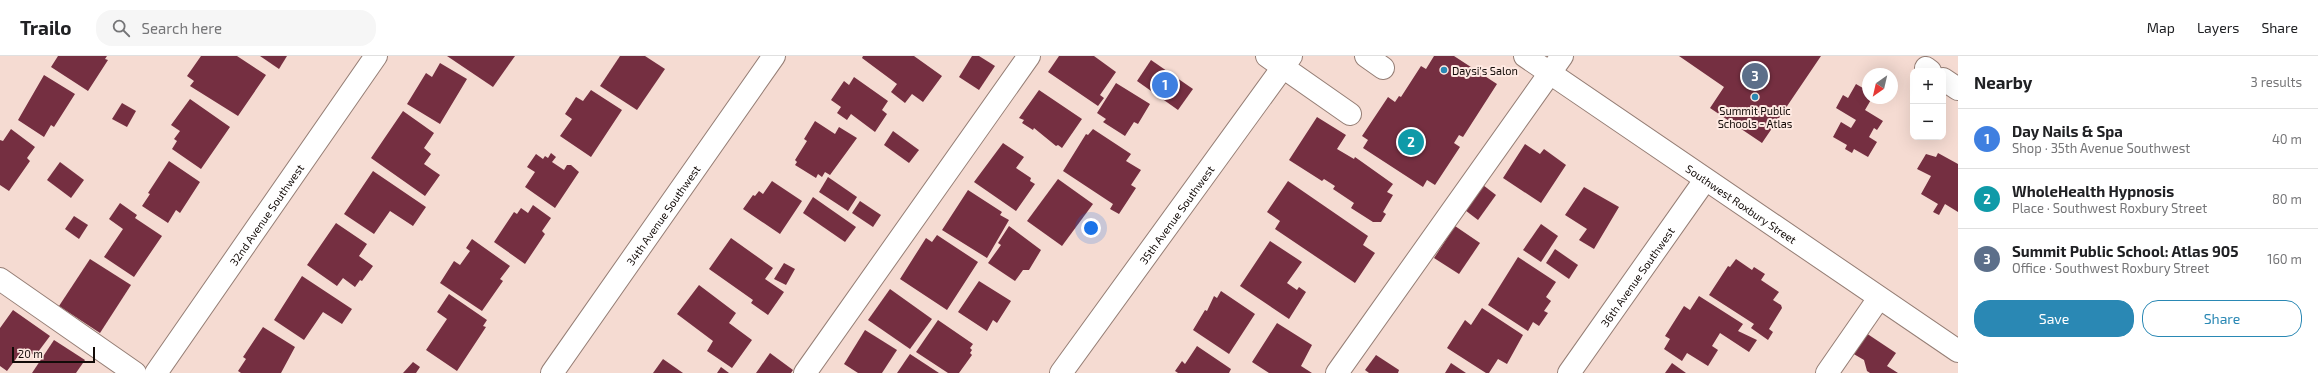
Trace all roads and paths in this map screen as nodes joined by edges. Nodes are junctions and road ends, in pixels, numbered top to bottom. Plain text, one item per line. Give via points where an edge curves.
1 (376, 56) edge
2 (774, 56) edge
3 (1029, 56) edge
4 (1525, 56) edge
5 (1280, 60) edge
6 (1556, 65) edge
7 (1946, 81) edge
8 (1958, 89) edge
9 (1350, 114) dead end
10 (1705, 180) junction
11 (0, 280) edge
12 (1880, 298) junction
13 (1958, 351) edge
14 (135, 373) edge
15 (156, 373) edge
16 (552, 373) edge
17 (805, 373) edge
18 (1061, 373) edge
19 (1337, 373) edge
20 (1569, 373) edge
21 (1827, 373) edge

1 - 15 street, 32nd Avenue Southwest
2 - 16 street, 34th Avenue Southwest
3 - 17 street
4 - 6 street, Southwest Roxbury Street
5 - 9 street
5 - 18 street, 35th Avenue Southwest
6 - 10 street, Southwest Roxbury Street
6 - 19 street
7 - 8 street
10 - 12 street, Southwest Roxbury Street
10 - 20 street, 36th Avenue Southwest
11 - 14 street
12 - 13 street, Southwest Roxbury Street
12 - 21 street

